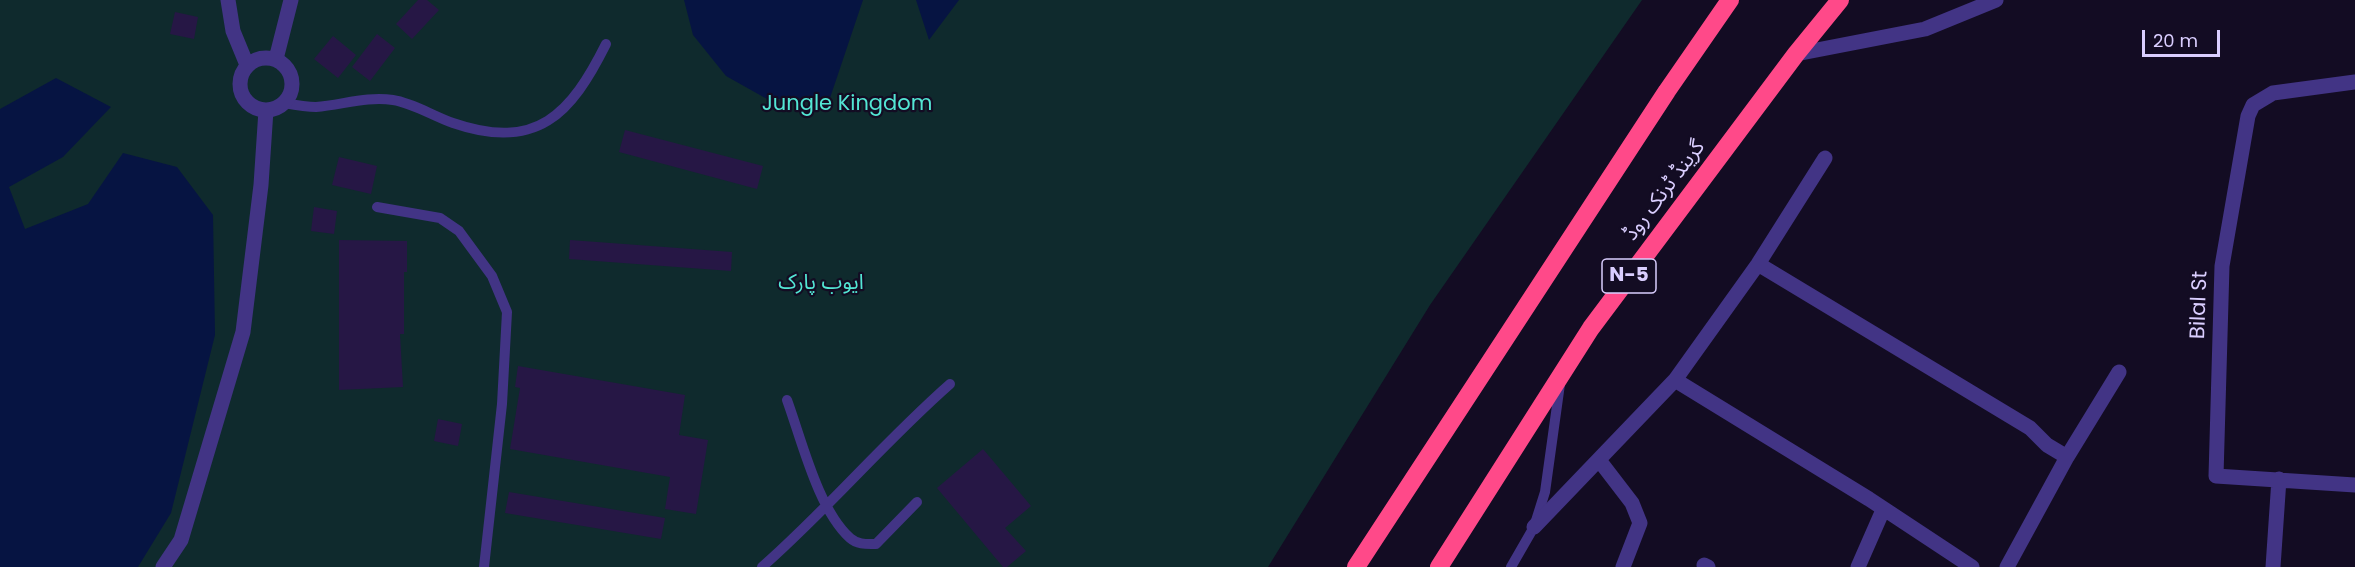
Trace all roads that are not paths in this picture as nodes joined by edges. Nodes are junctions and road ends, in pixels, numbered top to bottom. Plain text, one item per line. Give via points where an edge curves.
1 (228, 0) edge
2 (291, 0) edge
3 (1730, 0) edge
4 (1840, 0) edge
5 (1996, 0) edge
6 (606, 44) dead end
7 (1796, 54) junction
8 (276, 59) junction
9 (247, 65) junction
10 (2355, 82) edge
11 (285, 103) junction
12 (266, 110) junction
13 (1825, 158) dead end
14 (377, 207) dead end
15 (1758, 264) junction
16 (2119, 372) dead end
17 (1561, 376) junction
18 (1675, 380) junction
19 (950, 384) dead end
20 (787, 400) dead end
21 (2067, 457) junction
22 (1599, 460) junction
23 (2279, 479) junction
24 (2355, 485) edge
25 (917, 502) dead end
26 (826, 505) junction
27 (1883, 510) junction
28 (1534, 527) junction
29 (163, 567) edge
30 (484, 567) edge
31 (762, 567) edge
32 (1356, 567) edge
33 (1439, 567) edge
34 (1511, 567) edge
35 (1623, 567) edge
36 (1858, 567) edge
37 (1972, 567) edge
38 (2007, 567) edge
39 (2273, 567) edge

1 - 9 street via 233,31
2 - 8 street
3 - 32 highway
4 - 7 highway, گرینڈ ٹرنک روڈ / N-5
5 - 7 street via 1925,29
6 - 11 lane via 588,80 566,108 555,118 530,129 473,128 396,100 374,98 315,107
7 - 17 highway, گرینڈ ٹرنک روڈ / N-5 via 1591,328
8 - 9 street via 266,57
8 - 11 street via 290,74 292,84
9 - 12 street via 239,83 242,94 247,102
10 - 23 street, Bilal St via 2273,93 2253,105 2245,130 2222,266 2216,477
11 - 12 street
12 - 29 street via 243,332 181,540
13 - 15 street
14 - 30 lane via 440,218 459,231 492,276 507,312 502,404
15 - 18 street
15 - 21 street via 2030,428
16 - 21 street
17 - 28 lane via 1552,455
17 - 33 highway, گرینڈ ٹرنک روڈ / N-5
18 - 22 street
18 - 27 street
19 - 26 lane via 912,416
20 - 26 lane
21 - 38 street
22 - 28 street
22 - 35 street via 1632,503 1640,523
23 - 24 street, Bilal St
23 - 39 street
25 - 26 lane via 876,544 862,544 850,538
26 - 31 lane
27 - 36 street
27 - 37 street
28 - 34 lane

